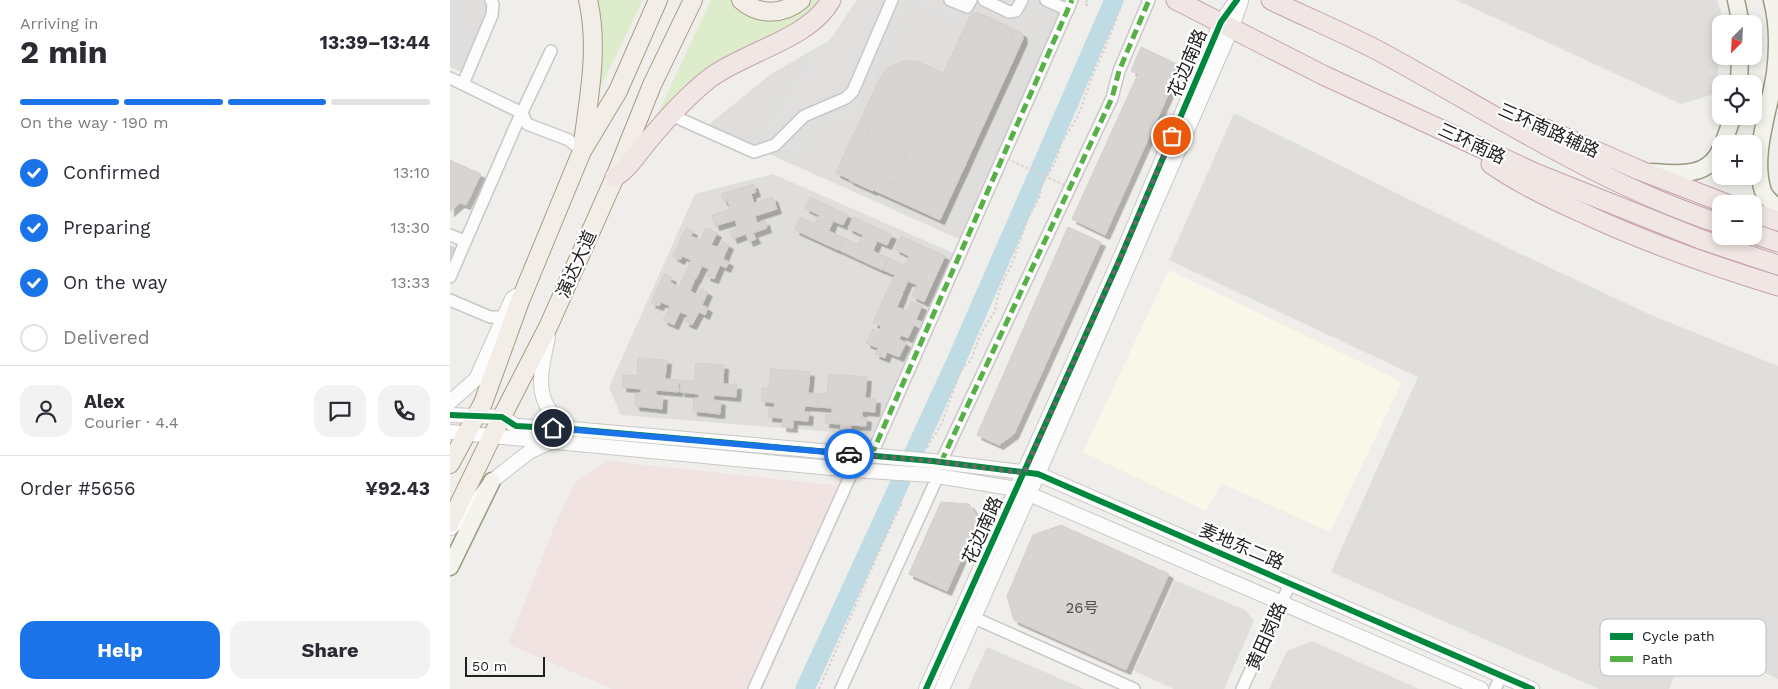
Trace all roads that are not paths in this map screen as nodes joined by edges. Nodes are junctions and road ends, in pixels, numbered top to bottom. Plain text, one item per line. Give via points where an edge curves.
1 (491, 0) edge
2 (588, 0) edge
3 (658, 0) edge
4 (693, 0) edge
5 (741, 0) edge
6 (801, 0) edge
7 (831, 0) edge
8 (892, 0) edge
9 (950, 0) edge
10 (971, 0) edge
11 (984, 0) edge
12 (1022, 0) edge
13 (1046, 0) edge
14 (1149, 0) edge
15 (1176, 0) edge
16 (1237, 0) edge
17 (1242, 0) edge
18 (1271, 0) edge
19 (1736, 0) edge
20 (1772, 0) edge
21 (1070, 5) edge
22 (1739, 15) edge
23 (1226, 25) junction
24 (1375, 49) junction
25 (551, 51) dead end
26 (450, 78) edge
27 (463, 84) junction
28 (522, 113) junction
29 (671, 115) junction
30 (1444, 129) junction
31 (582, 151) junction
32 (1712, 163) edge
33 (1639, 170) junction
34 (615, 177) junction
35 (1712, 198) edge
36 (1778, 209) edge
37 (1762, 216) edge
38 (1712, 220) edge
39 (1778, 221) edge
40 (450, 235) edge
41 (1762, 237) edge
42 (465, 241) junction
43 (1778, 242) edge
44 (1778, 265) edge
45 (450, 277) edge
46 (527, 285) junction
47 (1778, 286) edge
48 (450, 300) edge
49 (504, 317) junction
50 (549, 325) junction
51 (450, 402) edge
52 (450, 415) edge
53 (477, 415) junction
54 (502, 417) junction
55 (572, 429) junction
56 (458, 434) edge
57 (492, 436) junction
58 (552, 441) junction
59 (871, 456) junction
60 (936, 461) junction
61 (450, 464) edge
62 (853, 470) junction
63 (1024, 473) junction
64 (1038, 474) junction
65 (935, 476) junction
66 (492, 481) junction
67 (1023, 491) junction
68 (450, 523) edge
69 (450, 528) edge
70 (450, 567) edge
71 (1290, 584) junction
72 (1281, 602) junction
73 (967, 615) junction
74 (1502, 675) junction
75 (754, 689) edge
76 (841, 689) edge
77 (926, 689) edge
78 (942, 689) edge
79 (1134, 689) edge
80 (1242, 689) edge
81 (1481, 689) edge
82 (1495, 689) edge
83 (1532, 689) edge

1 - 27 street via 492,15
2 - 31 main road via 594,42
3 - 31 main road, 演达大道 via 618,90
4 - 34 main road, 演达大道 via 652,85
5 - 6 main road via 762,12 773,12
7 - 29 highway via 817,18 792,35 712,76
8 - 29 street via 852,91 846,98 804,116 775,145 754,152
9 - 10 street via 966,7
11 - 12 street via 1009,12 1016,11
13 - 21 street
14 - 60 street via 1119,71 1112,98 1071,188
15 - 23 highway, 三环南路
16 - 23 street, 花边南路
17 - 23 street, 花边南路
18 - 24 highway, 三环南路
19 - 22 main road
20 - 36 main road via 1777,18 1775,72 1762,140 1760,175 1764,193
21 - 59 street
23 - 30 highway, 三环南路 via 1323,75
23 - 63 street, 花边南路
23 - 64 street, 花边南路
24 - 33 highway, 三环南路辅路
24 - 38 highway, 三环南路 via 1634,190
25 - 28 street
26 - 27 street
27 - 28 street
28 - 31 street via 528,124 569,140
28 - 42 street
29 - 34 highway via 626,169
30 - 44 highway, 三环南路 via 1535,173 1700,239
30 - 47 highway via 1498,169 1548,197 1664,247
31 - 46 main road, 演达大道
32 - 33 main road via 1703,169 1683,174
33 - 35 highway, 三环南路辅路
34 - 50 main road, 演达大道
37 - 39 highway
40 - 42 street
41 - 43 highway
42 - 45 street
46 - 49 street via 512,299
46 - 53 main road, 演达大道
48 - 49 street via 490,317
49 - 51 street via 476,379
50 - 54 main road, 演达大道
50 - 55 street via 541,392 552,414
52 - 53 street
53 - 54 street
53 - 56 main road, 演达大道
54 - 55 street via 516,426
54 - 57 main road, 演达大道
55 - 59 street, 麦地东二路, bridge
56 - 57 street
56 - 61 main road, 演达大道
57 - 58 street
57 - 68 main road, 演达大道
58 - 62 street
58 - 66 street via 529,452
59 - 60 street, 麦地东二路, bridge
60 - 63 street, 麦地东二路
62 - 65 street, 麦地东二路, bridge
62 - 75 street
63 - 64 street, 麦地东二路
63 - 67 street, 花边南路
64 - 67 street, 花边南路
64 - 71 street, 麦地东二路
65 - 67 street, 麦地东二路
65 - 76 street
66 - 69 street via 471,509
66 - 70 main road
67 - 72 street, 麦地东二路
67 - 73 street, 花边南路
71 - 72 street, 黄田岗路
71 - 74 street, 麦地东二路
72 - 80 street, 黄田岗路
72 - 81 street, 麦地东二路
73 - 77 street, 花边南路
73 - 78 street, 花边南路
73 - 79 street
74 - 82 street
74 - 83 street, 麦地东二路

